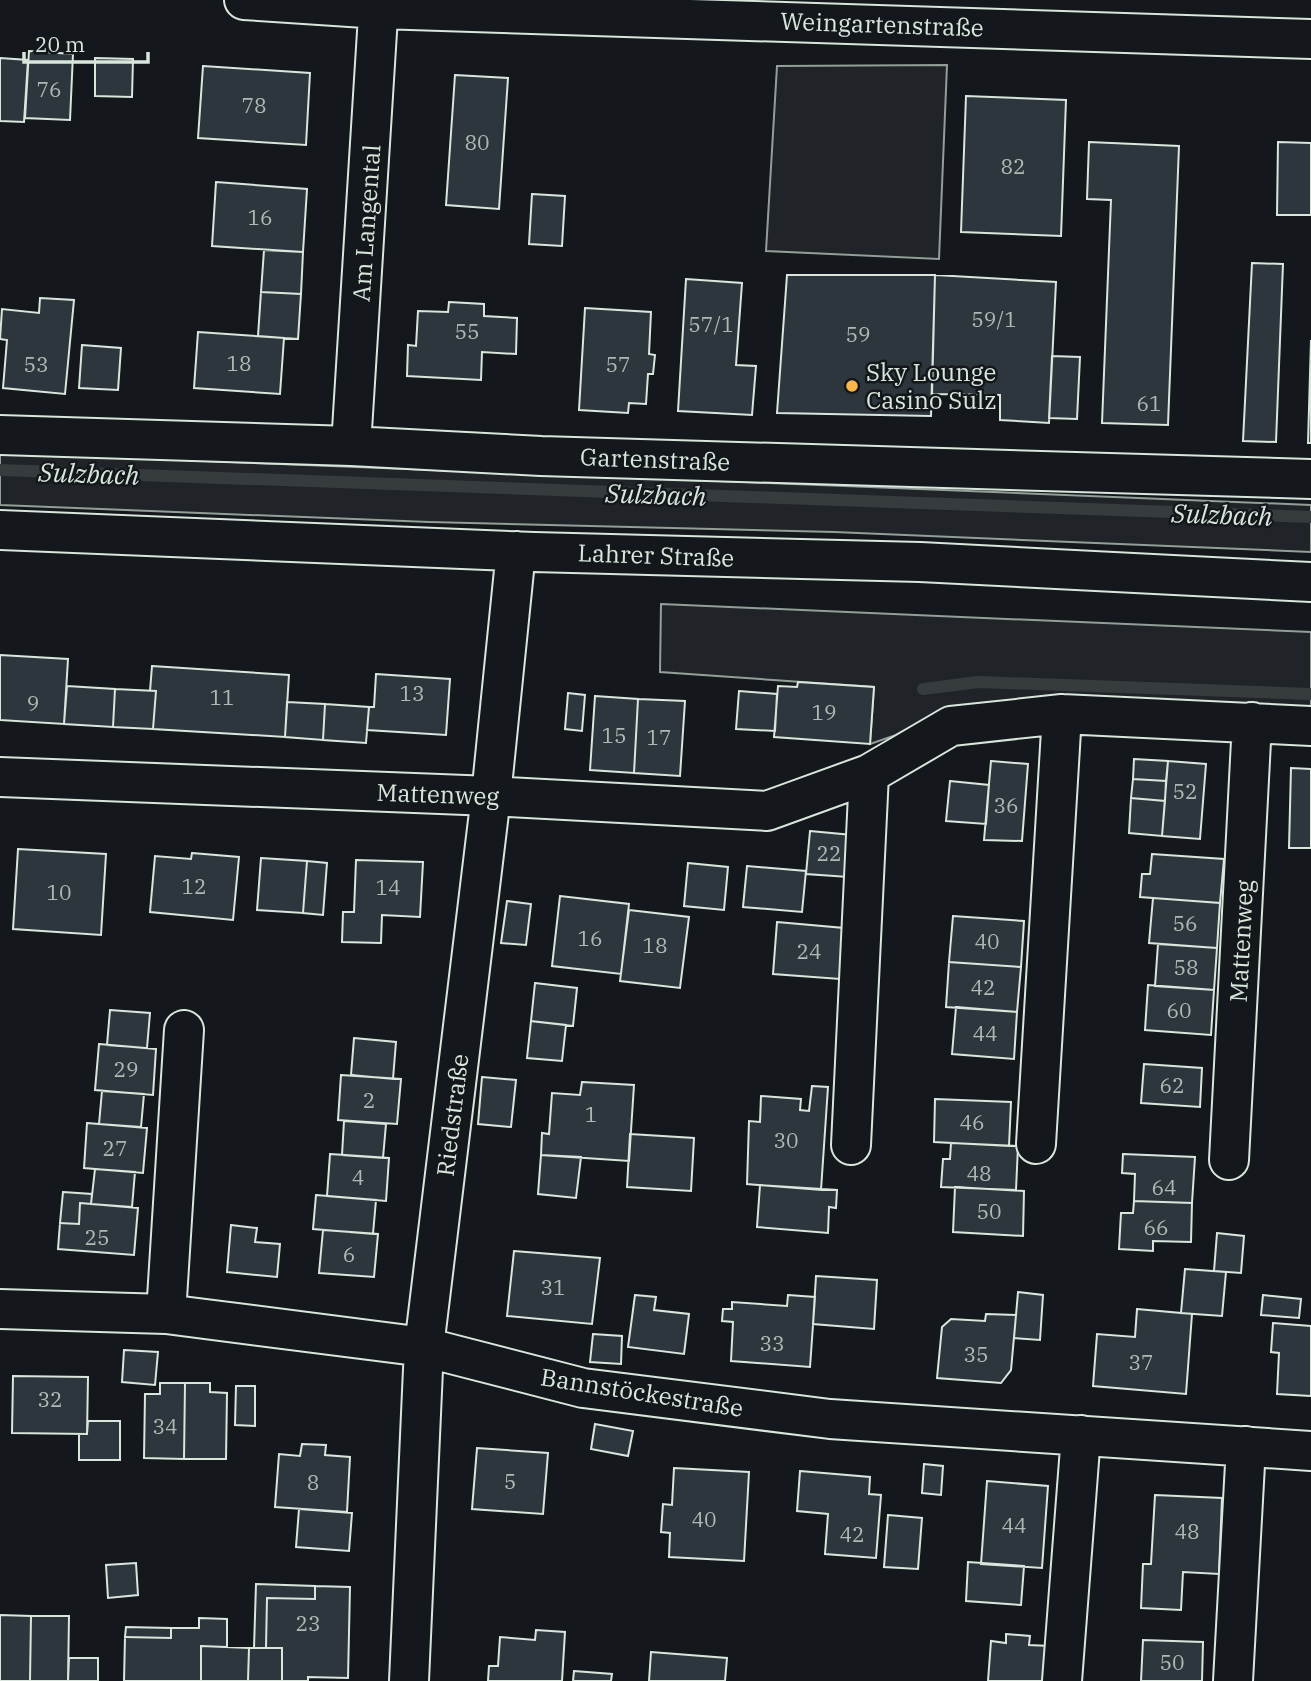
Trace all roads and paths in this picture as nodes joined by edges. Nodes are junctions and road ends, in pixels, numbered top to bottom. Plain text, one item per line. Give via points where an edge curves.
1 (244, 0) edge
2 (380, 5) edge
3 (1311, 39) edge
4 (0, 435) edge
5 (351, 446) junction
6 (1311, 479) edge
7 (0, 530) edge
8 (516, 551) junction
9 (1311, 582) edge
10 (1062, 714) junction
11 (1252, 722) junction
12 (1311, 726) edge
13 (869, 774) junction
14 (0, 777) edge
15 (491, 796) junction
16 (184, 1030) dead end
17 (1036, 1144) dead end
18 (851, 1146) dead end
19 (1229, 1160) dead end
20 (0, 1309) edge
21 (166, 1314) junction
22 (424, 1347) junction
23 (1081, 1435) junction
24 (1246, 1446) junction
25 (1311, 1451) edge
26 (409, 1681) edge
27 (1062, 1681) edge
28 (1233, 1681) edge

1 - 2 street, Weingartenstraße
2 - 3 street, Weingartenstraße
2 - 5 street, Am Langental
4 - 5 street, Gartenstraße
5 - 6 street, Gartenstraße via 555,457
7 - 8 street, Lahrer Straße
8 - 9 street, Lahrer Straße via 920,562
8 - 15 street, Riedstraße
10 - 11 street, Mattenweg
10 - 13 street, Mattenweg via 951,726
10 - 17 street
11 - 12 street, Mattenweg
11 - 19 street, Mattenweg
13 - 15 street, Mattenweg via 767,811
13 - 18 street
14 - 15 street, Mattenweg
15 - 22 street, Riedstraße
16 - 21 street
20 - 21 street, Bannstöckestraße
21 - 22 street, Bannstöckestraße
22 - 23 street, Bannstöckestraße via 583,1388 830,1419
22 - 26 street, Riedstraße
23 - 24 street, Bannstöckestraße
23 - 27 street
24 - 25 street, Bannstöckestraße
24 - 28 street

